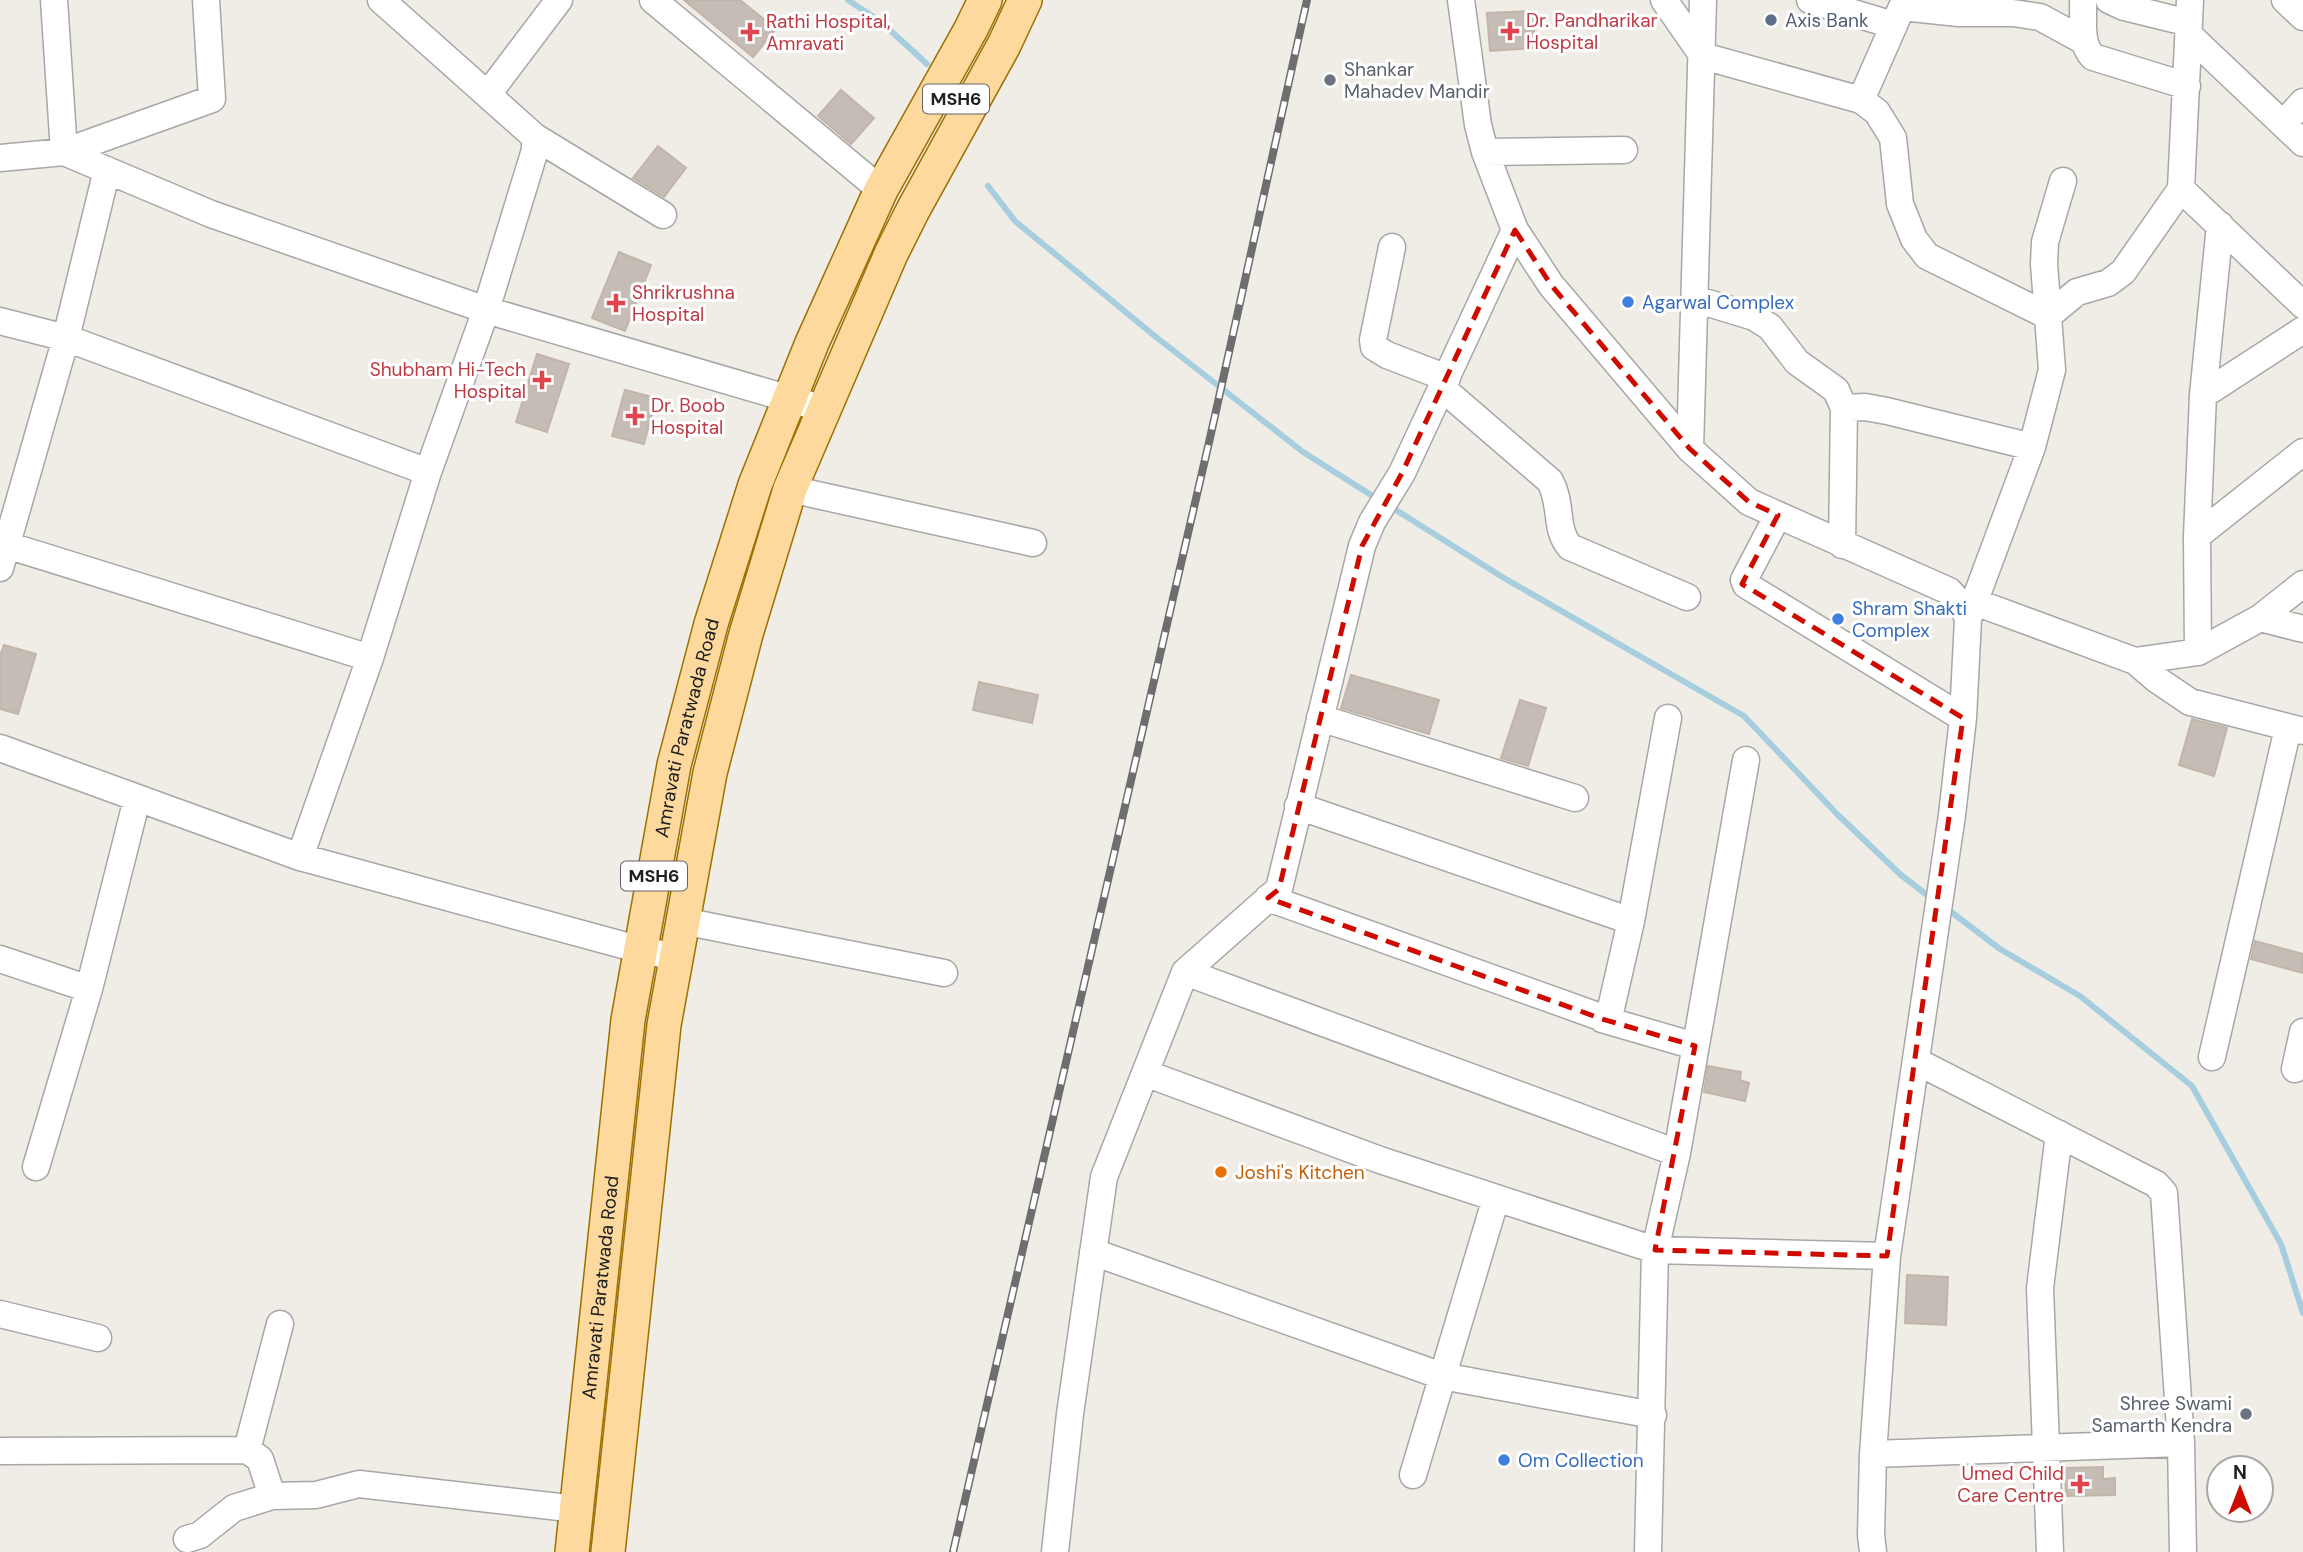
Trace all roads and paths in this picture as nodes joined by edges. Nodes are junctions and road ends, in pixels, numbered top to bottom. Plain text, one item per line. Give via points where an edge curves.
1 (54, 0) edge
2 (206, 0) edge
3 (381, 0) edge
4 (559, 0) edge
5 (653, 0) edge
6 (985, 0) edge
7 (1010, 0) edge
8 (1025, 0) edge
9 (1461, 0) edge
10 (1664, 0) edge
11 (1703, 0) edge
12 (1810, 0) edge
13 (2083, 0) edge
14 (2109, 0) edge
15 (2286, 0) edge
16 (1900, 11) edge
17 (2303, 17) edge
18 (2190, 19) edge
19 (2084, 41) junction
20 (1703, 56) junction
21 (2187, 86) junction
22 (488, 94) junction
23 (1861, 100) junction
24 (2303, 102) edge
25 (2283, 124) junction
26 (535, 137) junction
27 (2303, 143) edge
28 (1625, 150) dead end
29 (64, 152) junction
30 (1485, 152) junction
31 (0, 158) edge
32 (107, 170) junction
33 (2063, 181) dead end
34 (2182, 189) junction
35 (892, 200) junction
36 (663, 215) dead end
37 (2220, 225) junction
38 (1515, 230) junction
39 (1392, 247) dead end
40 (891, 254) junction
41 (1695, 299) junction
42 (2303, 305) edge
43 (486, 310) junction
44 (2048, 316) junction
45 (0, 321) edge
46 (2303, 330) edge
47 (66, 338) junction
48 (1445, 383) junction
49 (2203, 395) junction
50 (789, 400) junction
51 (1844, 408) junction
52 (824, 409) junction
53 (2032, 447) junction
54 (1690, 449) junction
55 (2303, 452) edge
56 (428, 472) junction
57 (790, 489) junction
58 (1778, 515) junction
59 (2197, 536) junction
60 (1032, 543) dead end
61 (1842, 544) junction
62 (2, 552) edge
63 (2303, 584) edge
64 (1687, 597) dead end
65 (1972, 610) junction
66 (2260, 618) junction
67 (2303, 629) edge
68 (2198, 652) junction
69 (370, 658) junction
70 (2135, 661) junction
71 (1320, 718) junction
72 (1668, 718) dead end
73 (1962, 718) junction
74 (2296, 729) edge
75 (0, 748) edge
76 (1745, 760) dead end
77 (1575, 798) dead end
78 (137, 799) junction
79 (1298, 806) junction
80 (300, 857) junction
81 (1268, 898) junction
82 (683, 921) junction
83 (1631, 921) junction
84 (641, 950) junction
85 (677, 957) junction
86 (0, 959) edge
87 (1185, 972) junction
88 (944, 973) dead end
89 (89, 989) junction
90 (1602, 1019) junction
91 (2303, 1032) edge
92 (1695, 1046) junction
93 (2212, 1057) dead end
94 (1916, 1061) junction
95 (2295, 1069) dead end
96 (1145, 1073) junction
97 (2059, 1134) junction
98 (1676, 1153) junction
99 (36, 1167) dead end
100 (1496, 1198) junction
101 (1656, 1250) junction
102 (1093, 1252) junction
103 (1887, 1256) junction
104 (0, 1314) edge
105 (280, 1324) dead end
106 (97, 1338) dead end
107 (1442, 1376) junction
108 (1653, 1415) junction
109 (2182, 1443) junction
110 (2045, 1448) junction
111 (247, 1450) junction
112 (0, 1451) edge
113 (1874, 1454) junction
114 (1413, 1475) dead end
115 (272, 1496) junction
116 (577, 1509) junction
117 (187, 1539) dead end
118 (1869, 1546) edge
119 (572, 1552) edge
120 (608, 1552) edge
121 (1055, 1552) edge
122 (1648, 1552) edge
123 (2050, 1552) edge
124 (2183, 1552) edge

1 - 29 street
2 - 29 street via 212,99
3 - 22 street
4 - 22 street
5 - 35 street
6 - 35 main road, MSH6
7 - 35 main road, MSH6
8 - 40 main road, MSH6
9 - 30 street
10 - 20 street
11 - 20 street
12 - 16 street
13 - 19 street
14 - 18 street via 2124,8
15 - 17 street
16 - 19 street via 2040,17
16 - 23 street
18 - 21 street
18 - 25 street
19 - 21 street via 2102,62
20 - 23 street
20 - 41 street
21 - 34 street
22 - 26 street
23 - 44 street via 1877,112 1893,138 1899,204 1927,256
24 - 25 street
25 - 27 street
26 - 36 street
26 - 43 street
28 - 30 street
29 - 31 street
29 - 32 street
30 - 38 street
32 - 43 street via 211,214
32 - 47 street
33 - 44 street via 2045,242
34 - 37 street
34 - 44 street via 2123,272 2108,283 2077,292
35 - 40 main road, MSH6
35 - 50 main road, Amravati Paratwada Road / MSH6 via 863,229
37 - 42 street
37 - 49 street
38 - 48 street
38 - 54 street via 1551,285
39 - 48 street via 1374,346
40 - 52 main road, MSH6
41 - 51 street via 1754,317 1770,327 1797,362 1836,390
41 - 54 street
43 - 50 street
43 - 56 street
44 - 53 street via 2052,370
45 - 47 street
46 - 49 street
47 - 56 street
47 - 62 street
48 - 64 street via 1550,481 1560,511 1560,531 1570,547
48 - 71 street via 1362,546
49 - 59 street
50 - 52 street
50 - 84 main road, Amravati Paratwada Road / MSH6 via 755,485 711,624 674,765
51 - 53 street via 1887,411
51 - 61 street
52 - 57 main road, MSH6
53 - 65 street
54 - 58 street via 1749,502
55 - 59 street
56 - 69 street
57 - 60 street
57 - 82 main road, MSH6 via 710,773
58 - 61 street
58 - 73 street via 1745,585
59 - 68 street
61 - 65 street via 1949,591
62 - 69 street
63 - 66 street
65 - 70 street
65 - 73 street
66 - 67 street
66 - 68 street
68 - 70 street
69 - 80 street
70 - 74 street via 2190,702
71 - 77 street
71 - 79 street
72 - 83 street
73 - 94 street
74 - 93 street
75 - 78 street
76 - 92 street
78 - 80 street
78 - 89 street
79 - 81 street via 1279,889
79 - 83 street
80 - 84 street
81 - 87 street
81 - 90 street
82 - 85 main road, MSH6
82 - 88 street
83 - 90 street via 1609,1017
84 - 85 street
84 - 116 main road, Amravati Paratwada Road / MSH6 via 628,1020
85 - 120 main road, MSH6 via 664,1025
86 - 89 street
87 - 96 street
87 - 98 street
89 - 99 street
90 - 92 street
91 - 95 street
92 - 98 street
94 - 97 street
94 - 103 street
96 - 100 street
96 - 102 street via 1104,1177
97 - 109 street via 2156,1184 2164,1193
97 - 110 street via 2040,1287
98 - 101 street
100 - 101 street
100 - 107 street
101 - 103 street
101 - 108 street
102 - 107 street
102 - 121 street
103 - 113 street
104 - 106 street
105 - 111 street
107 - 108 street
107 - 114 street
108 - 122 street
109 - 110 street
109 - 124 street
110 - 113 street
110 - 123 street
111 - 112 street
111 - 115 street via 260,1459
113 - 118 street
115 - 116 street via 316,1495 359,1484
115 - 117 street via 234,1508 200,1535
116 - 119 main road, Amravati Paratwada Road / MSH6

